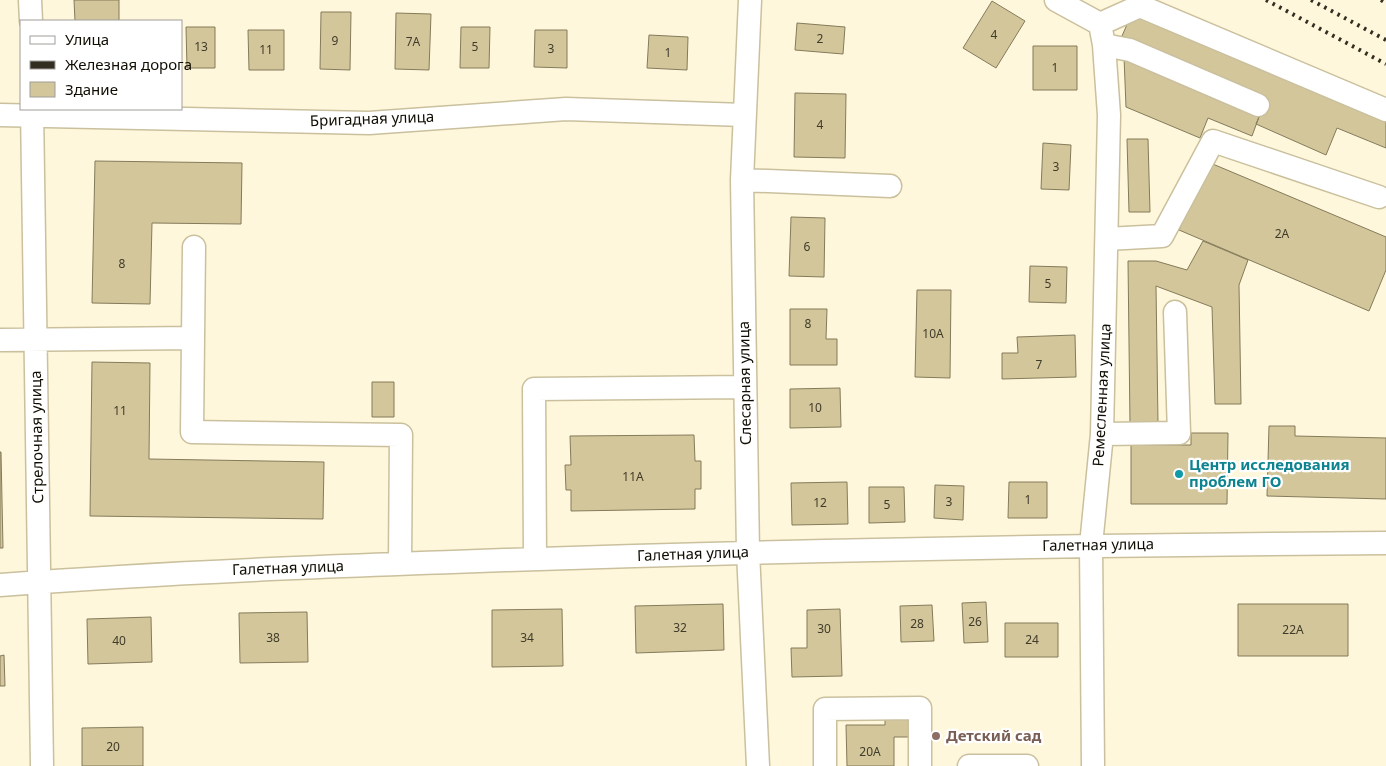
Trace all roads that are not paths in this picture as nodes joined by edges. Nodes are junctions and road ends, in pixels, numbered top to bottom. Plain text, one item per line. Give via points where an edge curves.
1 (30, 0) edge
2 (750, 0) edge
3 (1056, 0) edge
4 (31, 20) edge
5 (1100, 24) junction
6 (1104, 45) junction
7 (1258, 105) dead end
8 (1386, 110) edge
9 (32, 112) edge
10 (0, 115) edge
11 (744, 115) junction
12 (742, 180) junction
13 (890, 186) dead end
14 (1379, 197) dead end
15 (1108, 239) junction
16 (194, 248) dead end
17 (1175, 312) dead end
18 (193, 338) junction
19 (0, 340) edge
20 (36, 340) junction
21 (745, 387) junction
22 (1102, 434) junction
23 (1386, 543) edge
24 (1091, 545) junction
25 (748, 552) junction
26 (536, 559) junction
27 (400, 564) junction
28 (38, 582) junction
29 (0, 585) edge
30 (42, 766) edge
31 (758, 766) edge
32 (825, 766) edge
33 (920, 766) edge
34 (969, 766) edge
35 (1026, 766) edge
36 (1093, 766) edge

1 - 4 street
2 - 11 street, Слесарная улица
3 - 5 street
5 - 6 street, Ремесленная улица
5 - 8 street via 1140,6
6 - 7 street via 1130,50
6 - 15 street, Ремесленная улица via 1109,115
9 - 10 street, Бригадная улица
9 - 11 street, Бригадная улица via 369,122 566,109
9 - 20 street, Стрелочная улица
11 - 12 street, Слесарная улица
12 - 13 street
12 - 21 street, Слесарная улица
14 - 15 street via 1213,141 1162,236
15 - 22 street, Ремесленная улица
16 - 18 street
17 - 22 street via 1179,432
18 - 20 street
18 - 27 street via 192,432 401,435
19 - 20 street
20 - 28 street, Стрелочная улица
21 - 25 street, Слесарная улица
21 - 26 street via 534,389
22 - 24 street, Ремесленная улица
23 - 24 street, Галетная улица
24 - 25 street, Галетная улица
24 - 36 street, Ремесленная улица
25 - 26 street, Галетная улица
25 - 31 street, Слесарная улица
26 - 27 street, Галетная улица
27 - 28 street, Галетная улица
28 - 29 street, Галетная улица
28 - 30 street, Стрелочная улица
32 - 33 street via 825,709 920,708
34 - 35 street

